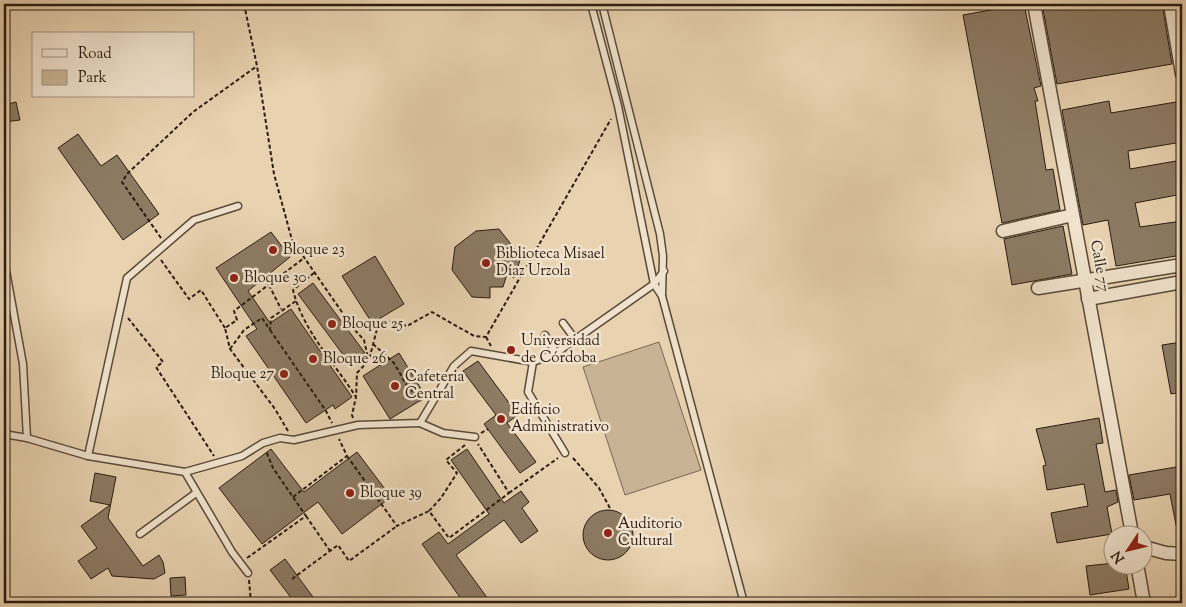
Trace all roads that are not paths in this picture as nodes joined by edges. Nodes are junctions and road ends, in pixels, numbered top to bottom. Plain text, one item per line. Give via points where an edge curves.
1 (591, 4) edge
2 (602, 4) edge
3 (1034, 4) edge
4 (1170, 4) edge
5 (1182, 74) edge
6 (238, 206) dead end
7 (1073, 215) junction
8 (1003, 231) dead end
9 (4, 260) edge
10 (1182, 264) edge
11 (664, 271) junction
12 (1085, 280) junction
13 (1182, 282) edge
14 (654, 284) junction
15 (1038, 288) dead end
16 (662, 296) junction
17 (1088, 298) junction
18 (564, 323) dead end
19 (545, 335) dead end
20 (576, 339) junction
21 (556, 353) junction
22 (533, 362) junction
23 (420, 423) junction
24 (4, 434) edge
25 (475, 437) road end
26 (27, 438) junction
27 (565, 453) road end
28 (88, 456) junction
29 (185, 472) junction
30 (196, 493) junction
31 (1130, 524) edge
32 (140, 534) dead end
33 (1154, 550) edge
34 (1182, 554) edge
35 (248, 573) road end
36 (1139, 574) edge
37 (744, 603) edge
38 (1144, 603) edge

1 - 14 lane via 618,106
2 - 11 lane via 658,225
3 - 7 street, Calle 77
4 - 5 street
6 - 28 lane via 194,220 127,278
7 - 8 street
7 - 12 street, Calle 77
9 - 26 lane via 23,364
10 - 12 street
11 - 14 lane
11 - 16 lane
12 - 15 street
12 - 17 street, Calle 77
13 - 17 street
14 - 16 lane
14 - 20 lane
16 - 37 lane
17 - 31 street, Calle 77
18 - 20 lane
19 - 21 lane
20 - 21 lane
21 - 22 lane
22 - 23 lane via 471,351 454,366
22 - 27 lane via 528,392
23 - 25 lane via 443,433
23 - 29 lane via 358,425 294,440 280,438 262,443 242,456
24 - 26 lane
26 - 28 lane
28 - 29 lane
29 - 30 lane
30 - 32 lane
30 - 35 lane
33 - 34 street
36 - 38 street

